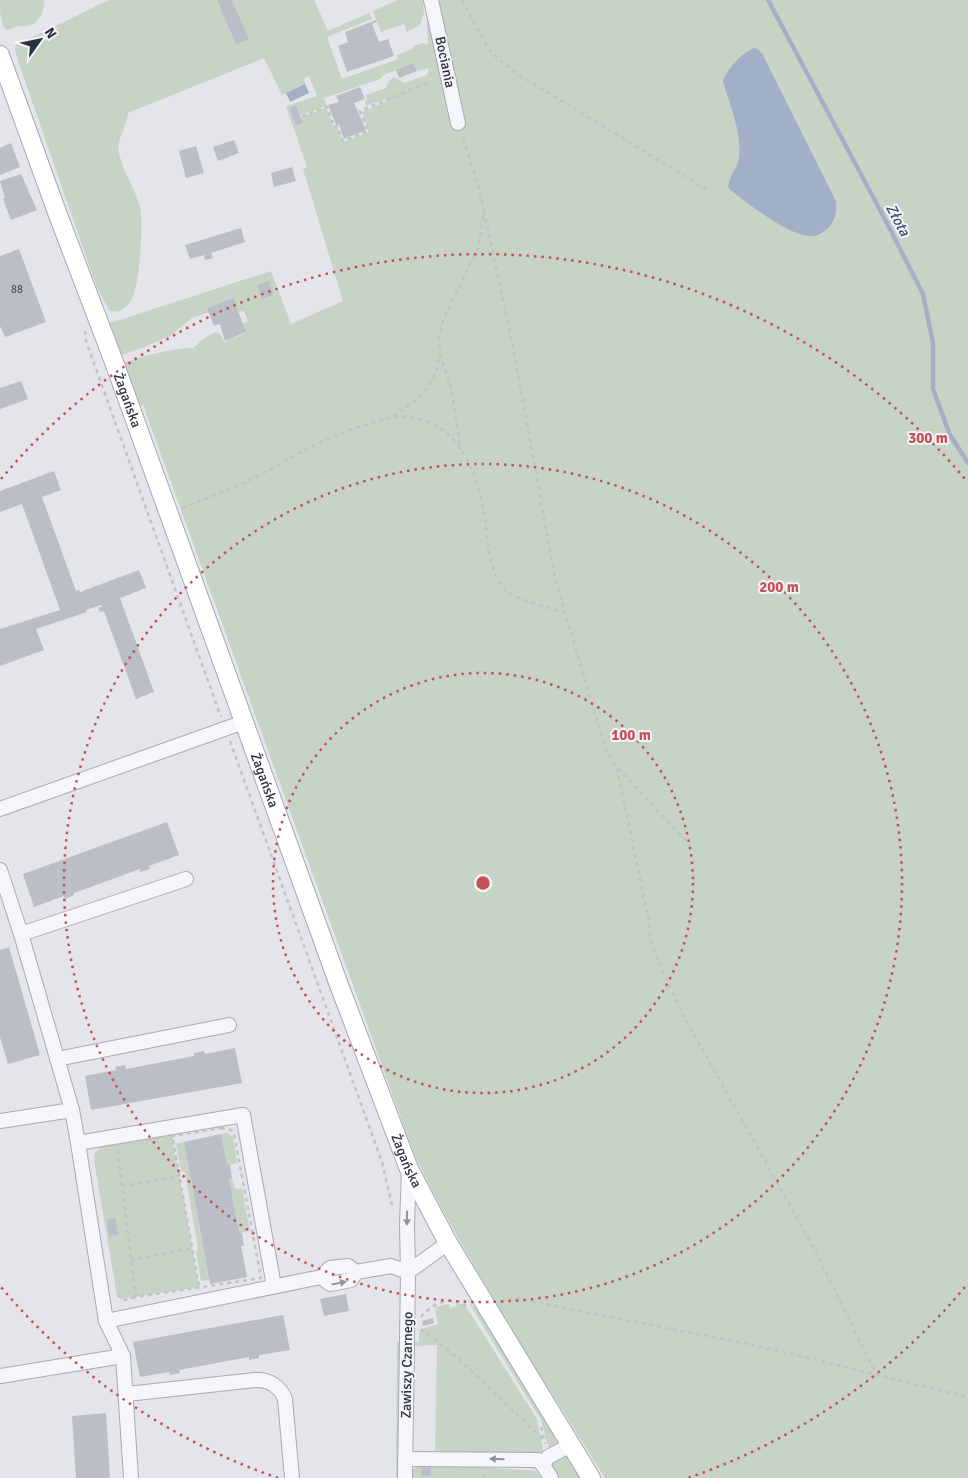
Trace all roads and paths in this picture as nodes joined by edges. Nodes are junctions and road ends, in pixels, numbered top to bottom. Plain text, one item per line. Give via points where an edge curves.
1 (431, 0) edge
2 (462, 0) edge
3 (0, 55) edge
4 (427, 83) dead end
5 (302, 116) dead end
6 (458, 124) joint
7 (711, 192) dead end
8 (484, 211) junction
9 (84, 326) dead end
10 (440, 353) junction
11 (392, 417) junction
12 (462, 452) junction
13 (169, 513) junction
14 (565, 612) junction
15 (244, 722) junction
16 (225, 729) junction
17 (616, 766) junction
18 (0, 809) edge
19 (690, 845) dead end
20 (0, 870) edge
21 (186, 878) dead end
22 (21, 934) junction
23 (229, 1025) dead end
24 (57, 1059) junction
25 (72, 1110) junction
26 (0, 1121) edge
27 (172, 1136) junction
28 (78, 1143) junction
29 (409, 1170) junction
30 (180, 1176) junction
31 (122, 1186) junction
32 (407, 1225) junction
33 (448, 1244) junction
34 (192, 1248) junction
35 (131, 1260) junction
36 (408, 1272) junction
37 (274, 1286) junction
38 (116, 1287) dead end
39 (200, 1287) junction
40 (136, 1297) junction
41 (476, 1306) junction
42 (106, 1320) junction
43 (420, 1320) dead end
44 (417, 1326) dead end
45 (123, 1356) junction
46 (0, 1376) edge
47 (877, 1376) junction
48 (127, 1394) junction
49 (968, 1397) edge
50 (539, 1420) dead end
51 (544, 1440) junction
52 (571, 1446) junction
53 (405, 1458) junction
54 (546, 1461) junction
55 (131, 1478) edge
56 (292, 1478) edge
57 (405, 1478) edge
58 (551, 1478) edge
59 (591, 1478) edge

1 - 6 street, Bociania
2 - 7 path via 488,48 511,70
3 - 13 main road, Żagańska
4 - 5 path via 360,111 368,131 343,141 327,107
6 - 8 path
8 - 10 path via 478,248 443,320
8 - 14 path via 514,352 554,573
9 - 16 path via 86,341
10 - 11 path via 428,388
10 - 12 path via 451,387
11 - 12 path via 422,419 446,432
11 - 13 path via 317,444 207,499
12 - 14 path via 481,498 488,554 506,591 523,600
13 - 15 main road, Żagańska
14 - 17 path via 606,750
15 - 16 street
15 - 29 main road, Żagańska
16 - 18 street
16 - 32 path via 382,1162 395,1216
17 - 19 path
17 - 47 path via 650,939 660,967 688,1024 815,1250
20 - 22 street
21 - 22 street
22 - 24 street
23 - 24 street
24 - 25 street
25 - 26 street
25 - 28 street
27 - 30 path
27 - 31 path via 117,1145
27 - 39 path via 221,1128 234,1134 261,1278
28 - 37 street via 243,1115
28 - 42 street
29 -> 32 street, Zawiszy Czarnego
29 - 33 main road, Żagańska
30 - 31 path
30 - 34 path
31 - 35 path
32 - 36 street, Zawiszy Czarnego
33 - 36 street
33 - 41 main road, Żagańska
34 - 35 path
34 - 39 path
35 - 40 path
36 - 37 street via 391,1266 356,1272 348,1266 330,1268 320,1277
36 - 53 street, Zawiszy Czarnego
37 - 42 street
38 - 40 path via 117,1296 121,1299
39 - 40 path
41 - 43 path via 456,1300 437,1304 429,1308
41 - 47 path via 514,1298 763,1347
41 - 52 main road, Żagańska
42 - 45 street
44 - 51 path via 458,1358
45 - 46 street
45 - 48 street
47 - 49 path
48 - 55 street
48 - 56 street via 268,1381 281,1391 285,1399
50 - 51 path
51 - 54 path
52 - 54 street
52 - 59 main road, Żagańska
54 -> 53 street
53 - 57 street, Zawiszy Czarnego
54 - 58 street

